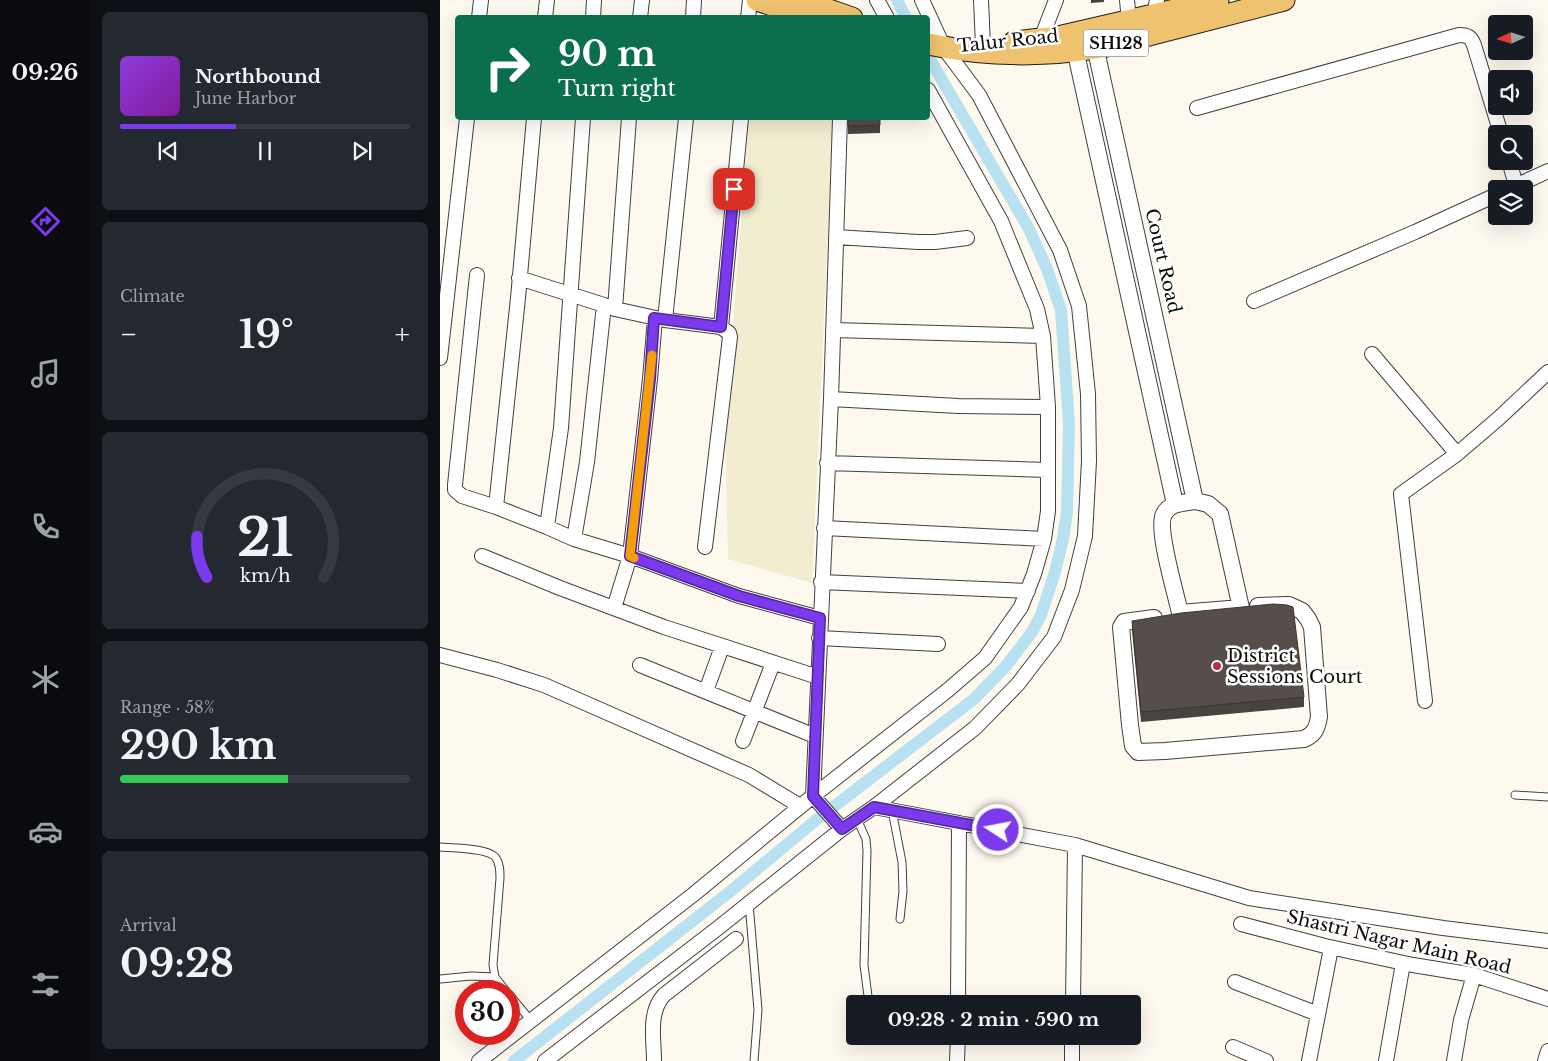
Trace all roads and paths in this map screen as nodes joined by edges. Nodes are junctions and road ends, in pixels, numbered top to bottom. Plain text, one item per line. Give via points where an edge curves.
1 (481, 0) edge
2 (547, 0) edge
3 (594, 0) edge
4 (642, 0) edge
5 (694, 0) edge
6 (750, 0) edge
7 (757, 0) edge
8 (800, 0) edge
9 (877, 0) edge
10 (922, 0) edge
11 (981, 0) edge
12 (1056, 0) edge
13 (1218, 0) edge
14 (1284, 0) edge
15 (1155, 7) edge
16 (1128, 10) edge
17 (479, 15) edge
18 (545, 15) edge
19 (592, 15) edge
20 (640, 15) edge
21 (693, 15) edge
22 (748, 15) edge
23 (803, 15) edge
24 (843, 15) edge
25 (885, 15) edge
26 (927, 15) edge
27 (930, 26) edge
28 (1040, 39) junction
29 (1084, 41) junction
30 (936, 46) edge
31 (983, 46) junction
32 (930, 94) edge
33 (1197, 108) dead end
34 (467, 120) edge
35 (534, 120) edge
36 (583, 120) edge
37 (629, 120) edge
38 (686, 120) edge
39 (741, 120) edge
40 (840, 120) edge
41 (1498, 125) edge
42 (1548, 172) edge
43 (1529, 180) edge
44 (1488, 199) edge
45 (836, 236) junction
46 (967, 238) dead end
47 (477, 275) dead end
48 (519, 278) junction
49 (570, 294) junction
50 (1254, 301) dead end
51 (609, 307) junction
52 (660, 319) junction
53 (721, 327) junction
54 (833, 330) junction
55 (1043, 336) junction
56 (1372, 354) dead end
57 (440, 358) edge
58 (1548, 372) edge
59 (831, 399) junction
60 (1048, 407) junction
61 (1457, 454) junction
62 (827, 463) junction
63 (1048, 470) junction
64 (1195, 501) junction
65 (1175, 504) junction
66 (496, 507) junction
67 (547, 527) junction
68 (824, 528) junction
69 (574, 539) junction
70 (1044, 539) junction
71 (705, 547) dead end
72 (482, 556) dead end
73 (630, 556) junction
74 (821, 582) junction
75 (1028, 591) junction
76 (614, 608) junction
77 (1241, 608) junction
78 (1180, 613) junction
79 (820, 618) junction
80 (819, 638) junction
81 (938, 644) dead end
82 (722, 647) junction
83 (440, 655) edge
84 (773, 663) junction
85 (640, 665) dead end
86 (818, 677) junction
87 (706, 691) junction
88 (1425, 701) dead end
89 (756, 712) junction
90 (815, 736) junction
91 (743, 742) dead end
92 (1515, 795) dead end
93 (1548, 797) edge
94 (816, 799) junction
95 (800, 806) junction
96 (874, 807) junction
97 (892, 810) junction
98 (857, 818) junction
99 (959, 823) junction
100 (839, 825) junction
101 (1075, 845) junction
102 (440, 847) edge
103 (749, 903) junction
104 (900, 919) dead end
105 (1241, 924) dead end
106 (736, 939) dead end
107 (1548, 941) edge
108 (1331, 948) junction
109 (1403, 963) junction
110 (1474, 975) junction
111 (494, 977) junction
112 (440, 979) edge
113 (497, 980) edge
114 (1235, 982) dead end
115 (868, 995) edge
116 (958, 995) edge
117 (1073, 995) edge
118 (1548, 999) edge
119 (520, 1007) edge
120 (1318, 1014) junction
121 (532, 1021) junction
122 (958, 1045) edge
123 (1072, 1045) edge
124 (1233, 1047) dead end
125 (1548, 1051) edge
126 (480, 1061) edge
127 (545, 1061) edge
128 (654, 1061) edge
129 (754, 1061) edge
130 (957, 1061) edge
131 (1072, 1061) edge
132 (1266, 1061) edge
133 (1309, 1061) edge
134 (1386, 1061) edge
135 (1454, 1061) edge
136 (1545, 1061) edge

1 - 17 street
2 - 18 street
3 - 19 street
4 - 20 street
5 - 21 street
6 - 22 street
7 - 23 main road
8 - 24 main road
9 - 25 street
10 - 26 street
11 - 31 street
12 - 28 street
13 - 15 main road, Talur Road / SH128
14 - 29 main road, Talur Road / SH128
15 - 16 main road, Talur Road / SH128
16 - 29 main road, Talur Road / SH128
27 - 30 street
28 - 29 main road, Talur Road / SH128
28 - 31 main road, Talur Road / SH128
29 - 30 main road, Talur Road / SH128 via 1016,55
29 - 64 street, Court Road via 1121,169
29 - 65 street
30 - 31 main road, Talur Road / SH128
30 - 96 street via 979,95 1060,250 1079,306 1088,394 1085,536 1072,590 1054,637 1024,676 975,728
32 - 55 street via 1000,221 1037,309
33 - 41 street via 1466,35 1474,45
34 - 57 street
35 - 48 street
36 - 49 street
37 - 51 street
38 - 52 street
39 - 53 street
40 - 45 street
42 - 43 street
44 - 50 street
45 - 46 street via 918,242
45 - 54 street
47 - 66 street via 455,490 462,496
48 - 49 street
48 - 66 street
49 - 51 street
49 - 67 street via 561,428
51 - 52 street
51 - 69 street
52 - 53 street
52 - 73 street
53 - 71 street via 730,338
54 - 55 street
54 - 59 street
55 - 60 street
56 - 61 street
58 - 61 street
59 - 60 street
59 - 62 street
60 - 63 street
61 - 88 street via 1401,494
62 - 63 street
62 - 68 street
63 - 70 street
64 - 65 street
64 - 77 street via 1208,504 1220,514
65 - 78 street via 1164,513 1162,522
66 - 67 street
67 - 69 street
68 - 70 street
68 - 74 street
69 - 73 street
70 - 75 street
72 - 76 street
73 - 76 street
73 - 79 street via 739,596
74 - 75 street
74 - 79 street
75 - 94 street via 1021,607 985,658
76 - 82 street
77 - 78 street
77 - 78 street via 1289,605 1302,611 1308,619 1312,627 1319,717 1312,735 1304,739 1138,752 1133,746 1130,725 1121,627 1124,622
79 - 80 street
80 - 81 street
80 - 86 street
82 - 84 street
82 - 87 street
83 - 95 street via 544,685 750,775
84 - 86 street
84 - 89 street
85 - 87 street
86 - 90 street
87 - 89 street
89 - 90 street
89 - 91 street
90 - 94 street
92 - 93 lane
94 - 95 street
94 - 100 street
95 - 121 street
96 - 97 street
96 - 98 street
97 - 99 street
97 - 104 lane via 902,862
98 - 100 street
98 - 115 lane via 866,839 867,851 864,965
99 - 101 street
99 - 116 street
100 - 103 street
101 - 107 street via 1249,898
101 - 117 street
102 - 111 lane via 486,851 496,856 500,878
103 - 127 street
103 - 129 lane via 758,1010
105 - 108 street, Shastri Nagar Main Road
106 - 128 street via 657,1002 654,1009
108 - 109 street, Shastri Nagar Main Road
108 - 120 street
109 - 110 street, Shastri Nagar Main Road
109 - 134 street
110 - 118 street, Shastri Nagar Main Road
110 - 135 street
111 - 112 lane
111 - 113 lane
114 - 120 street
119 - 121 lane
120 - 133 street
121 - 126 street
122 - 130 street
123 - 131 street
124 - 132 street
125 - 136 street

